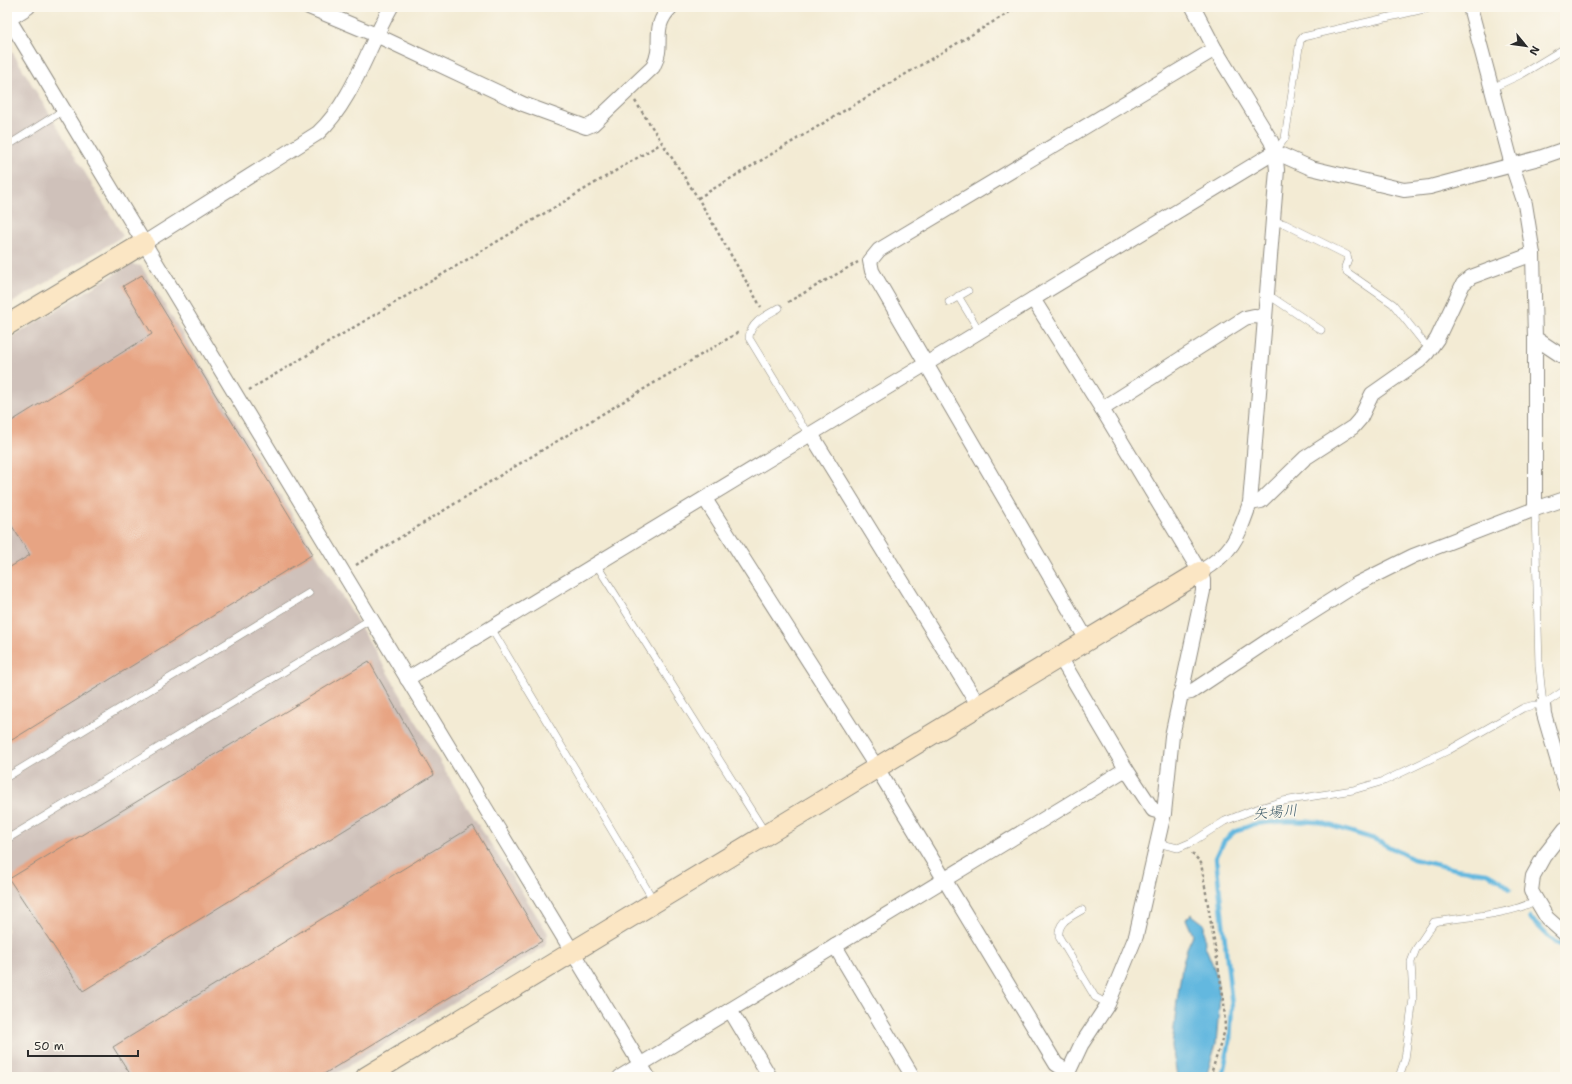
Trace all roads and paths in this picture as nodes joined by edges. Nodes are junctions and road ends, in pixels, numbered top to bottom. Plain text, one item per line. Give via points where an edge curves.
1 (28, 7) edge
2 (309, 7) edge
3 (391, 7) edge
4 (671, 7) edge
5 (1018, 7) edge
6 (1193, 7) edge
7 (1433, 7) edge
8 (1470, 7) edge
9 (8, 18) edge
10 (376, 35) junction
11 (1565, 48) edge
12 (1215, 49) junction
13 (1492, 88) junction
14 (627, 92) junction
15 (64, 110) junction
16 (662, 143) junction
17 (7, 146) edge
18 (1565, 149) edge
19 (1275, 152) junction
20 (1512, 165) junction
21 (698, 198) junction
22 (1272, 221) junction
23 (144, 243) junction
24 (1532, 254) junction
25 (870, 261) junction
26 (968, 291) dead end
27 (958, 296) junction
28 (1266, 296) junction
29 (1033, 299) junction
30 (949, 302) dead end
31 (779, 308) joint
32 (767, 315) junction
33 (1264, 318) junction
34 (7, 325) edge
35 (1321, 330) dead end
36 (749, 331) junction
37 (980, 332) junction
38 (1535, 338) junction
39 (1431, 348) junction
40 (1565, 358) edge
41 (926, 364) junction
42 (237, 398) junction
43 (1102, 409) junction
44 (811, 434) junction
45 (705, 499) junction
46 (1565, 499) edge
47 (1250, 503) junction
48 (1535, 509) junction
49 (596, 564) junction
50 (1200, 572) junction
51 (343, 573) junction
52 (310, 593) dead end
53 (371, 619) junction
54 (491, 628) junction
55 (1088, 640) junction
56 (1060, 657) junction
57 (407, 679) junction
58 (1565, 690) edge
59 (1180, 694) junction
60 (1543, 705) junction
61 (979, 706) junction
62 (877, 768) junction
63 (1126, 769) junction
64 (7, 778) edge
65 (1565, 786) edge
66 (1164, 813) junction
67 (1565, 829) edge
68 (766, 835) junction
69 (7, 839) edge
70 (1157, 842) junction
71 (1185, 845) junction
72 (944, 880) junction
73 (1536, 900) junction
74 (655, 902) junction
75 (1082, 910) dead end
76 (1565, 934) edge
77 (835, 946) junction
78 (572, 952) junction
79 (1108, 1004) junction
80 (730, 1010) junction
81 (640, 1064) junction
82 (1067, 1075) edge
83 (366, 1077) edge
84 (620, 1077) edge
85 (648, 1077) edge
86 (770, 1077) edge
87 (913, 1077) edge
88 (1210, 1077) edge
89 (1399, 1077) edge

1 - 9 street
2 - 10 street
3 - 10 street
4 - 14 street via 662,16 657,60 653,68
5 - 21 path
6 - 12 street
7 - 19 lane via 1303,37 1300,41 1285,138
8 - 13 street
9 - 15 street
10 - 14 street via 523,104 586,127 593,124
10 - 23 street via 332,121 318,133
11 - 13 lane via 1522,74
12 - 19 street via 1271,141
12 - 25 street via 879,250
13 - 20 street
14 - 16 path
15 - 17 lane
15 - 23 street
16 - 21 path
16 - 42 path
18 - 20 street
19 - 20 street via 1311,168 1404,190 1430,187
19 - 22 street via 1277,170
19 - 29 street
20 - 24 street via 1525,204
21 - 32 path
22 - 28 street
22 - 39 lane via 1285,224 1347,255 1347,272 1393,304 1424,343
23 - 34 street
23 - 42 street
24 - 38 street
24 - 39 street via 1472,277 1463,284
25 - 31 path via 854,263
25 - 41 street via 872,271
26 - 27 lane
27 - 30 lane
27 - 37 lane
28 - 33 street
28 - 35 lane
29 - 37 street
29 - 43 street
31 - 32 lane
32 - 36 lane
33 - 43 street via 1245,318
33 - 47 street
36 - 44 lane via 749,338 802,425
36 - 51 path via 740,332
37 - 41 street
38 - 40 street
38 - 48 street
39 - 47 street via 1419,361 1372,394 1360,419 1353,427 1304,458 1260,501
41 - 44 street
41 - 55 street
42 - 51 street
43 - 50 street
44 - 45 street
44 - 61 street
45 - 49 street
45 - 62 street
46 - 48 street
47 - 50 street via 1227,553
48 - 59 street via 1413,556 1357,584 1191,692
48 - 60 lane via 1539,666
49 - 54 street
49 - 68 lane
50 - 55 street
50 - 59 street via 1203,591
51 - 53 street
52 - 64 lane
53 - 57 street
53 - 69 lane
54 - 57 street
54 - 74 lane
55 - 56 street
56 - 61 street
56 - 63 street
57 - 78 street
58 - 60 lane
59 - 66 street via 1172,736
60 - 65 street
60 - 71 lane via 1523,708 1449,750 1384,781 1353,790 1283,801 1253,810 1225,821
61 - 62 street
62 - 68 street
62 - 72 street
63 - 66 street via 1153,810
63 - 72 street
66 - 70 street
67 - 73 street via 1544,856 1533,876 1531,891
68 - 74 street
70 - 71 lane via 1178,848
70 - 79 street via 1136,936
71 - 88 path via 1200,863 1224,1001 1225,1030
72 - 77 street
72 - 82 street via 1056,1064
73 - 76 street via 1547,918
73 - 89 lane via 1509,910 1434,922 1410,962 1413,999 1405,1059
74 - 78 street
75 - 79 lane via 1061,923 1058,929 1059,937 1095,997
77 - 80 street
77 - 87 street
78 - 81 street
78 - 83 street
79 - 82 street via 1081,1046
80 - 81 street
80 - 86 street
81 - 84 street
81 - 85 street

